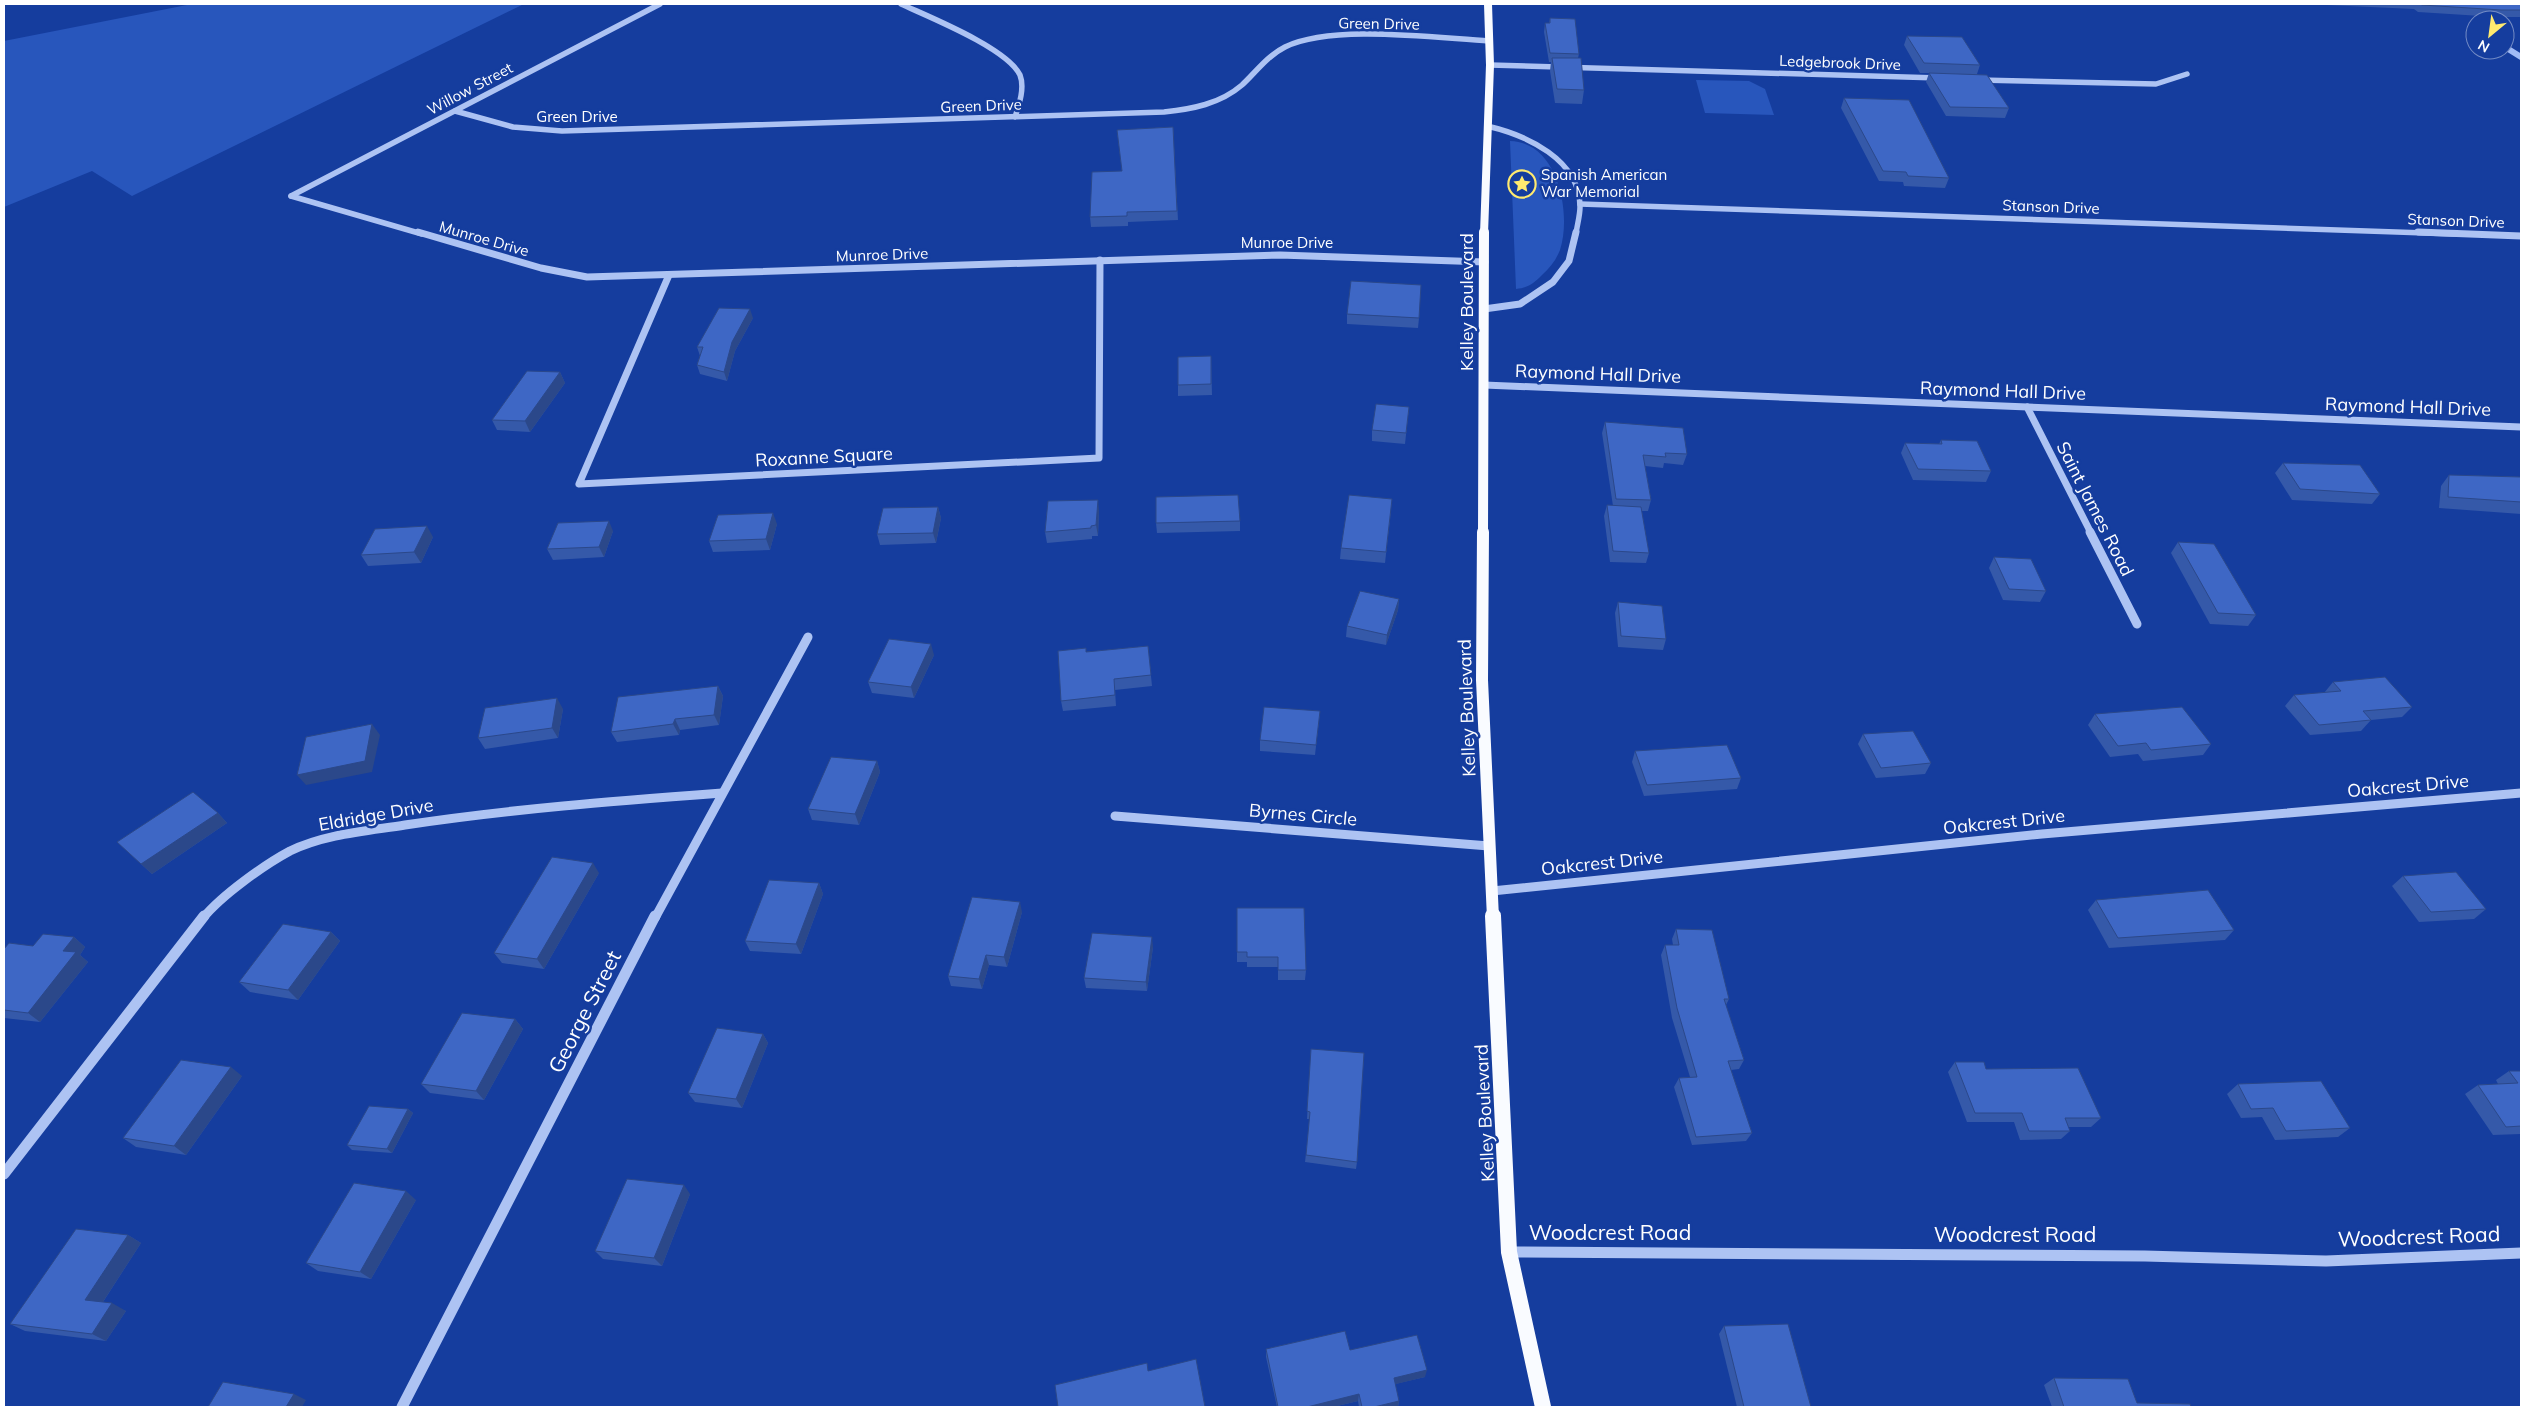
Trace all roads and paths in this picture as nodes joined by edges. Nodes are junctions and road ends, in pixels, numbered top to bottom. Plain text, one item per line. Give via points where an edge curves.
1 (660, 4) edge
2 (901, 4) edge
3 (1488, 4) edge
4 (1488, 41) junction
5 (1490, 65) junction
6 (2187, 74) dead end
7 (1946, 79) edge
8 (1976, 80) edge
9 (455, 111) junction
10 (1015, 118) junction
11 (1487, 126) junction
12 (291, 196) joint
13 (1580, 204) junction
14 (2521, 236) edge
15 (1100, 260) junction
16 (1484, 262) junction
17 (668, 275) junction
18 (1484, 309) junction
19 (1484, 385) junction
20 (2027, 407) junction
21 (2521, 427) edge
22 (2137, 624) dead end
23 (808, 637) dead end
24 (722, 793) junction
25 (2521, 793) edge
26 (1115, 816) dead end
27 (1490, 846) junction
28 (1492, 891) junction
29 (4, 1174) edge
30 (1509, 1252) junction
31 (2521, 1253) edge
32 (402, 1407) edge
33 (1543, 1407) edge

1 - 9 street, Willow Street
2 - 10 street via 1005,58 1020,73 1022,91
3 - 4 main road, Kelley Boulevard
4 - 5 main road, Kelley Boulevard
4 - 10 street, Green Drive via 1326,36 1283,48 1257,67 1234,91 1199,107 1148,113
5 - 7 street, Ledgebrook Drive
5 - 11 main road, Kelley Boulevard
6 - 8 street via 2156,84
9 - 10 street, Green Drive via 513,127 562,132
9 - 12 street, Willow Street
11 - 13 street via 1505,129 1530,140 1555,159 1572,177
11 - 16 main road, Kelley Boulevard
12 - 17 street, Munroe Drive via 563,274 587,277
13 - 14 street, Stanson Drive
13 - 18 street via 1574,252 1566,270 1545,289 1517,306
15 - 16 street, Munroe Drive via 1280,254
15 - 17 street, Munroe Drive
15 - 17 street, Roxanne Square via 1099,458 580,484
16 - 18 main road, Kelley Boulevard
18 - 19 main road, Kelley Boulevard
19 - 20 street, Raymond Hall Drive
19 - 27 main road, Kelley Boulevard via 1482,680
20 - 21 street, Raymond Hall Drive
20 - 22 street, Saint James Road
23 - 24 street, George Street
24 - 29 street, Eldridge Drive via 470,816 331,837 291,852 254,873 205,915
24 - 32 street, George Street
25 - 28 street, Oakcrest Drive via 2042,834
26 - 27 street, Byrnes Circle
27 - 28 main road, Kelley Boulevard
28 - 30 main road, Kelley Boulevard
30 - 31 street, Woodcrest Road via 2135,1256 2326,1261
30 - 33 main road, Kelley Boulevard

